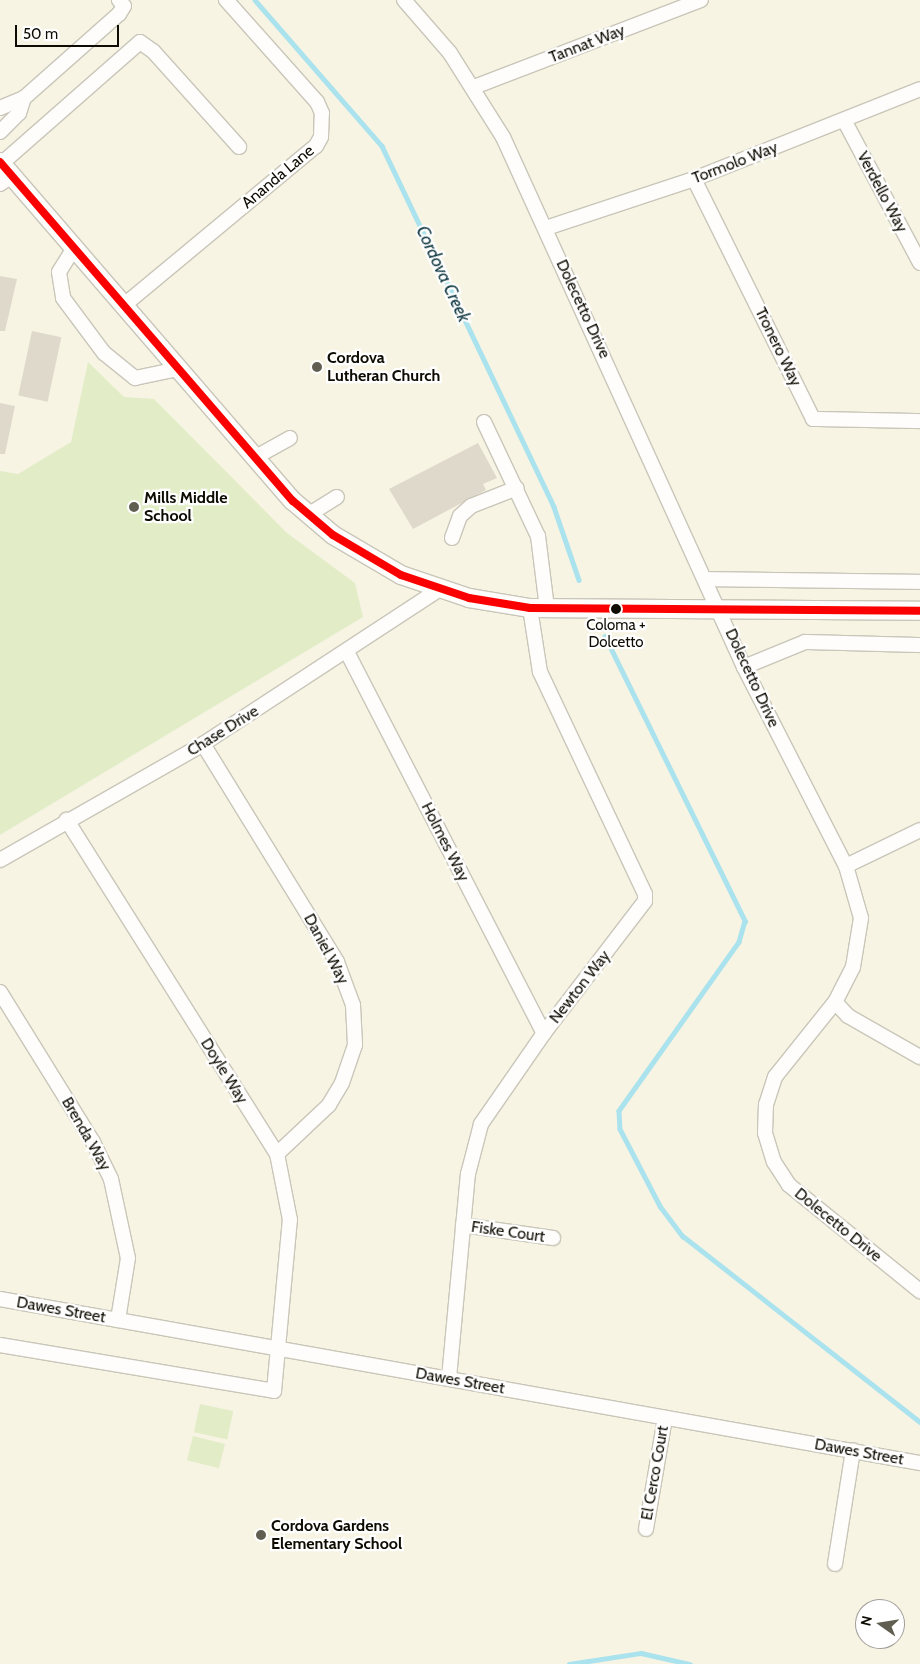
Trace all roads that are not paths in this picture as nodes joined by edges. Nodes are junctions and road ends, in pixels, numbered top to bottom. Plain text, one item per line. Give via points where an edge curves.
1 (119, 0) edge
2 (226, 0) edge
3 (404, 0) edge
4 (701, 0) edge
5 (474, 87) junction
6 (920, 89) edge
7 (24, 98) junction
8 (0, 108) edge
9 (844, 120) junction
10 (0, 132) edge
11 (239, 147) dead end
12 (3, 171) edge
13 (694, 179) junction
14 (546, 228) junction
15 (74, 248) junction
16 (920, 263) edge
17 (123, 306) junction
18 (178, 369) junction
19 (920, 421) edge
20 (484, 422) dead end
21 (290, 438) dead end
22 (254, 458) junction
23 (517, 488) junction
24 (337, 497) dead end
25 (308, 515) junction
26 (452, 538) dead end
27 (707, 579) junction
28 (920, 582) edge
29 (438, 590) junction
30 (720, 606) junction
31 (530, 608) junction
32 (547, 608) junction
33 (920, 610) edge
34 (920, 645) edge
35 (346, 652) junction
36 (744, 667) junction
37 (203, 744) junction
38 (67, 820) junction
39 (920, 830) edge
40 (0, 860) edge
41 (846, 866) junction
42 (0, 992) edge
43 (835, 1002) junction
44 (544, 1033) junction
45 (920, 1057) edge
46 (277, 1154) junction
47 (463, 1225) junction
48 (553, 1238) dead end
49 (920, 1291) edge
50 (0, 1299) edge
51 (118, 1320) junction
52 (0, 1345) edge
53 (278, 1349) junction
54 (449, 1378) junction
55 (665, 1418) junction
56 (853, 1450) junction
57 (920, 1463) edge
58 (646, 1529) dead end
59 (835, 1564) dead end

1 - 7 street via 124,6 119,14
2 - 17 street, Ananda Lane via 317,102 322,113 321,137 316,146
3 - 5 street, Dolecetto Drive
4 - 5 street, Tannat Way
5 - 14 street, Dolecetto Drive via 504,137
6 - 9 street, Tormolo Way
7 - 8 street
7 - 10 street via 19,113
9 - 13 street, Tormolo Way
9 - 16 street, Verdello Way
11 - 12 street via 153,51 140,42
12 - 15 main road
13 - 14 street, Tormolo Way
13 - 19 street, Tronero Way via 813,419
14 - 27 street, Dolecetto Drive
15 - 17 main road
15 - 18 street via 59,272 63,298 104,353 135,378
17 - 18 main road
18 - 22 main road
20 - 23 street
21 - 22 street
22 - 25 main road
23 - 26 street via 471,506 460,516
23 - 32 street via 538,536
24 - 25 street
25 - 29 main road via 366,557
27 - 28 street
27 - 30 street, Dolecetto Drive
29 - 31 main road
29 - 35 street, Chase Drive
30 - 32 main road
30 - 33 main road
30 - 36 street, Dolecetto Drive
31 - 32 main road
31 - 44 street, Newton Way via 540,672 645,894 642,909
34 - 36 street via 805,642
35 - 37 street, Chase Drive
35 - 44 street, Holmes Way
36 - 41 street, Dolecetto Drive
37 - 38 street, Chase Drive
37 - 46 street, Daniel Way via 337,962 353,1005 354,1045 342,1083 329,1105
38 - 40 street, Chase Drive
38 - 46 street, Doyle Way
39 - 41 street
41 - 43 street, Dolecetto Drive via 860,903 860,929 853,967
42 - 51 street, Brenda Way via 93,1142 111,1179 128,1258
43 - 45 street via 848,1016
43 - 49 street, Dolecetto Drive via 775,1077 764,1118 768,1148 780,1173 801,1197
44 - 47 street, Newton Way via 481,1124 468,1174
46 - 53 street, Doyle Way via 290,1220
47 - 48 street, Fiske Court
47 - 54 street, Newton Way
50 - 51 street, Dawes Street
51 - 53 street, Dawes Street
52 - 53 street, Doyle Way via 274,1391
53 - 54 street, Dawes Street
54 - 55 street, Dawes Street
55 - 56 street, Dawes Street
55 - 58 street, El Cerco Court
56 - 57 street, Dawes Street
56 - 59 street

